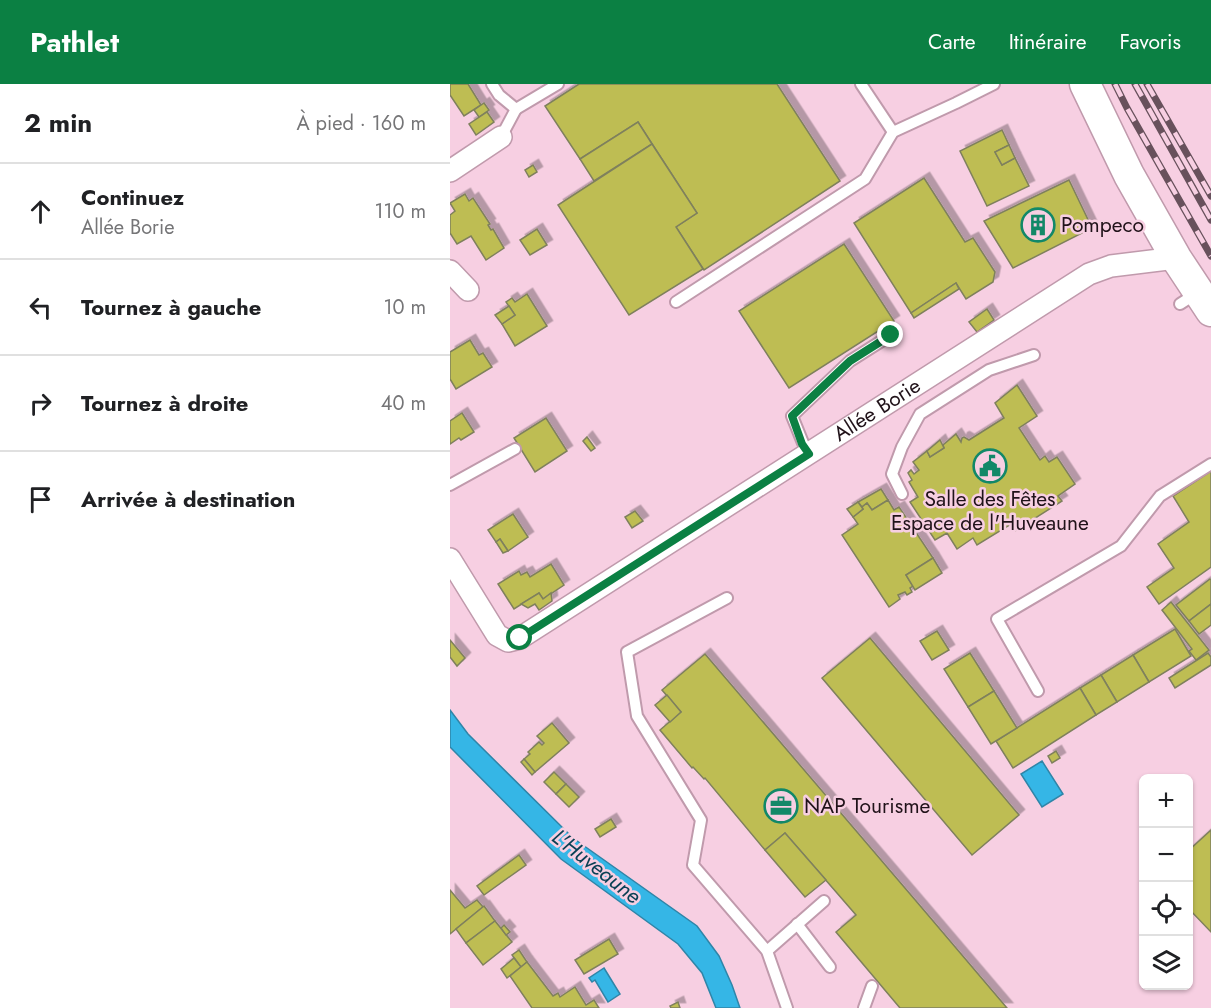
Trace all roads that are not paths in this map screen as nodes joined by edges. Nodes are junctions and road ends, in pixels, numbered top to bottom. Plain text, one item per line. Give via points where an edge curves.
1 (492, 84) edge
2 (558, 84) edge
3 (861, 84) edge
4 (1084, 84) edge
5 (991, 85) edge
6 (516, 109) junction
7 (893, 132) junction
8 (501, 137) joint
9 (450, 171) edge
10 (1176, 258) junction
11 (450, 271) edge
12 (468, 290) dead end
13 (676, 302) dead end
14 (1196, 302) edge
15 (891, 335) dead end
16 (1034, 355) dead end
17 (515, 449) dead end
18 (809, 454) junction
19 (1211, 464) edge
20 (450, 485) edge
21 (902, 494) dead end
22 (450, 559) edge
23 (728, 598) dead end
24 (1038, 692) dead end
25 (824, 901) dead end
26 (797, 924) junction
27 (767, 951) junction
28 (830, 967) dead end
29 (872, 986) dead end
30 (787, 1008) edge
31 (864, 1008) edge

1 - 6 lane
2 - 6 lane
3 - 7 lane
4 - 10 street
5 - 7 lane
6 - 8 lane
7 - 13 lane via 865,178
8 - 9 street
10 - 14 street
10 - 18 street, Allée Borie via 1111,266 1089,274
11 - 12 street
15 - 18 lane via 850,361 792,416
16 - 21 lane via 989,370 920,414 892,474
17 - 20 lane
18 - 22 street, Allée Borie via 520,638 508,641 497,635
19 - 24 lane via 1160,495 1121,546 997,619
23 - 27 lane via 627,652 637,716 701,820 693,865
25 - 26 lane
26 - 27 lane
26 - 28 lane
27 - 30 lane
29 - 31 lane

